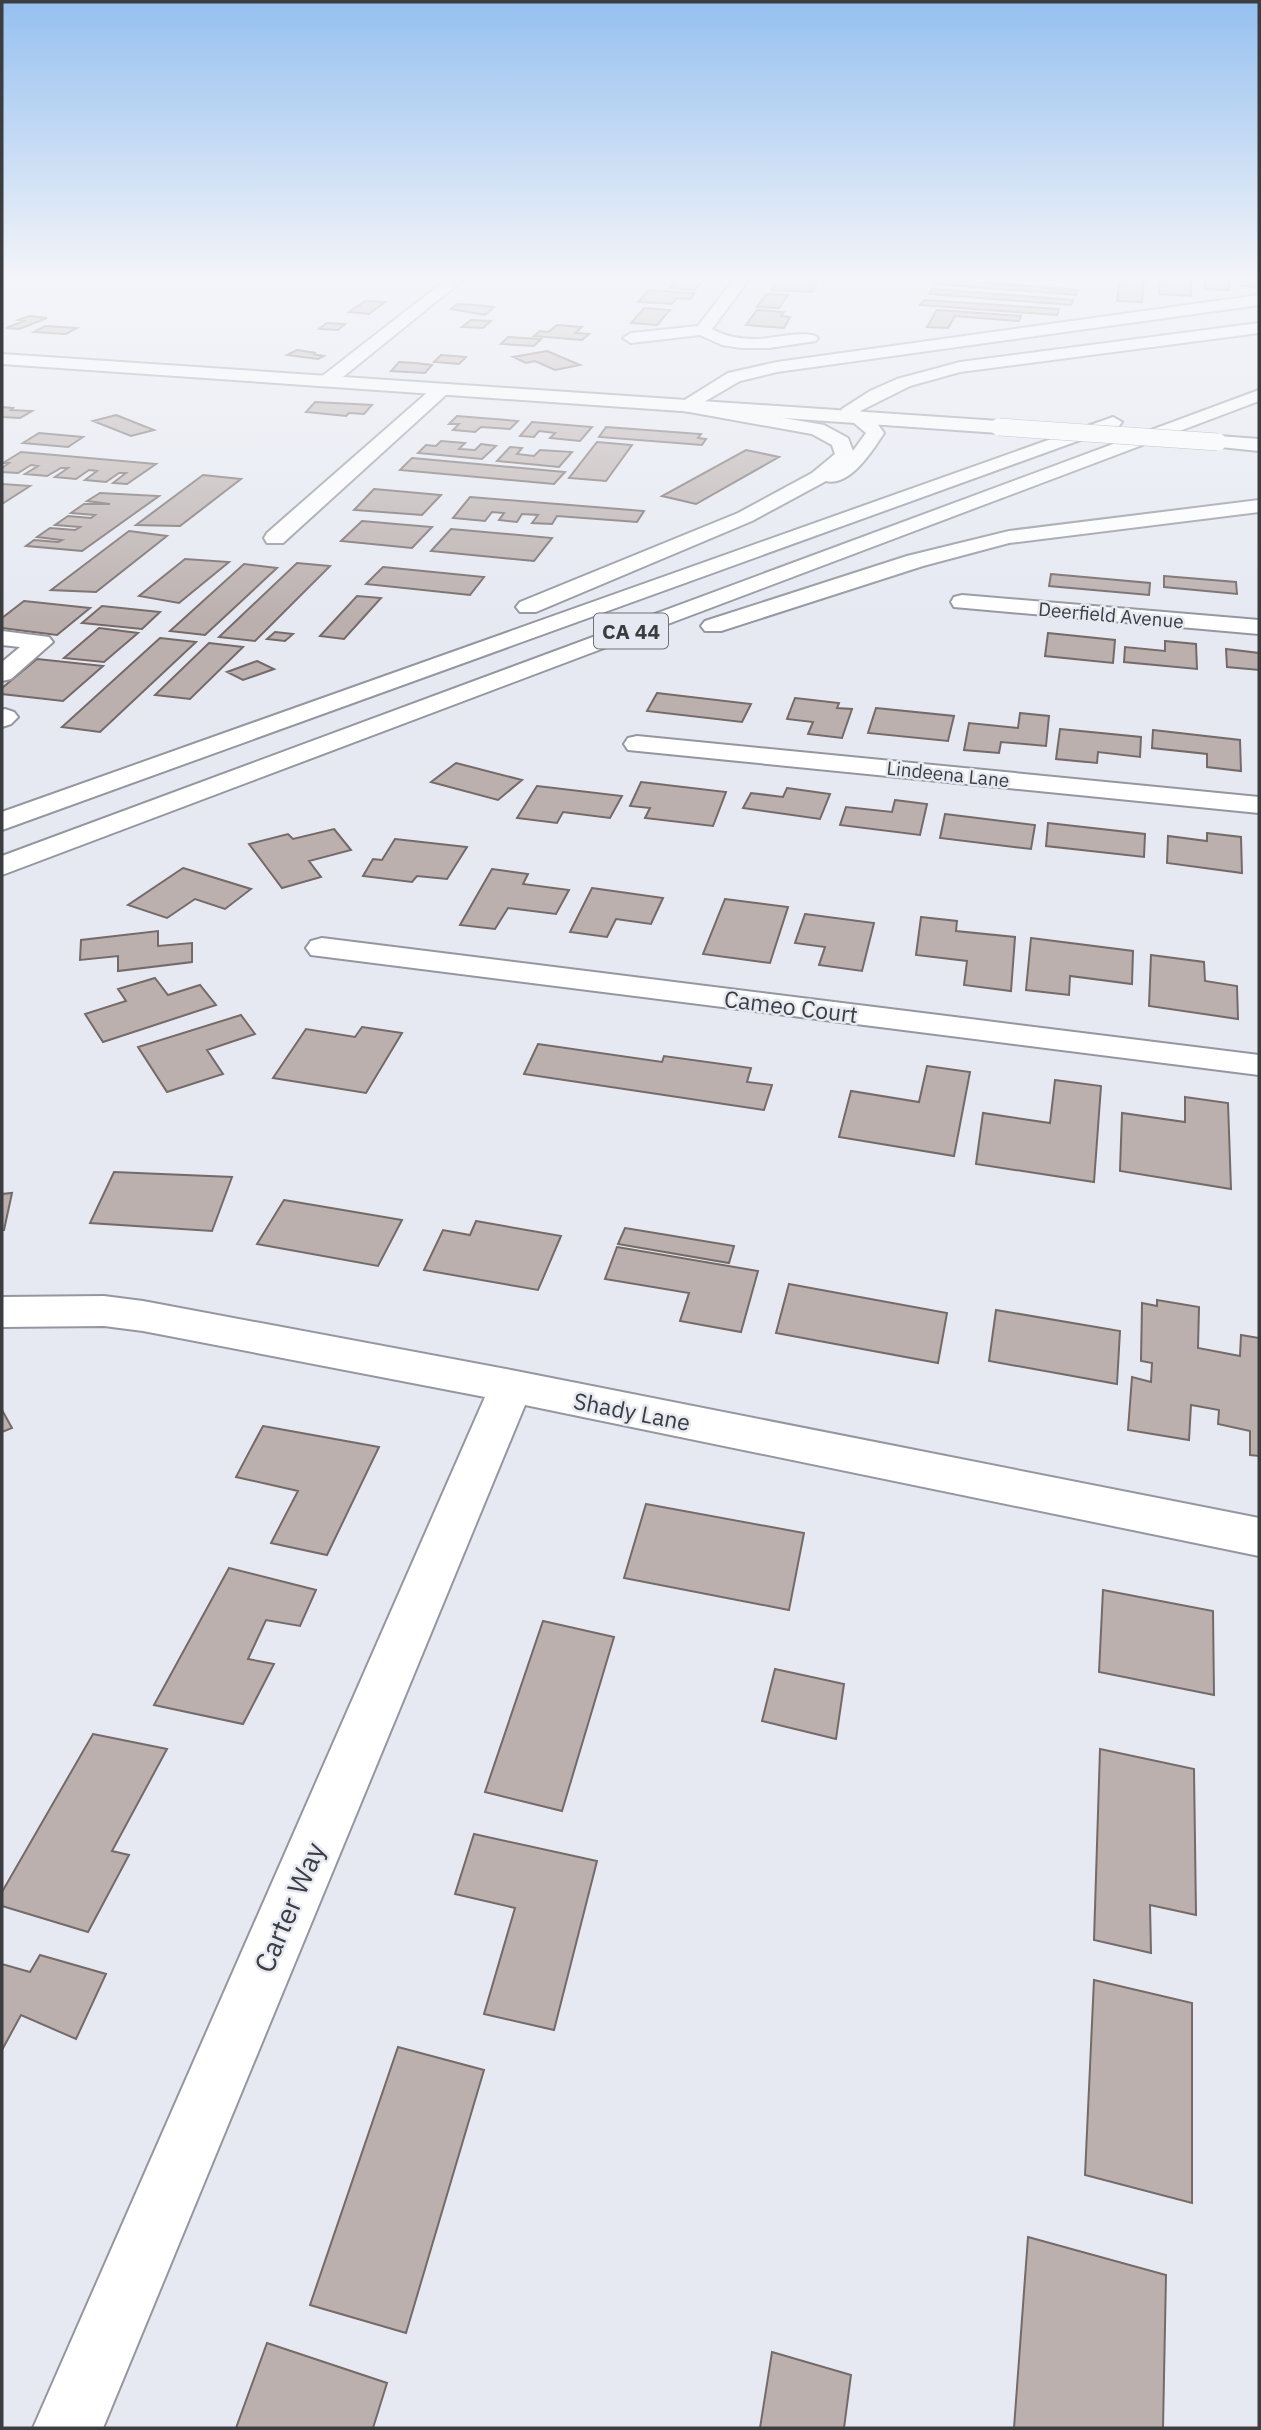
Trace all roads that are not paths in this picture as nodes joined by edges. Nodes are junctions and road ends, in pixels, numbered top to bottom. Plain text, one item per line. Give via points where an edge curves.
1 (438, 392) edge
2 (490, 392) edge
3 (706, 392) edge
4 (880, 392) edge
5 (1259, 396) edge
6 (684, 406) junction
7 (1131, 415) dead end
8 (854, 417) junction
9 (1259, 445) edge
10 (1259, 506) edge
11 (745, 517) junction
12 (275, 538) dead end
13 (962, 602) dead end
14 (509, 615) dead end
15 (484, 625) dead end
16 (1259, 627) edge
17 (696, 631) dead end
18 (2, 638) edge
19 (671, 639) dead end
20 (2, 674) edge
21 (383, 724) junction
22 (637, 744) dead end
23 (113, 782) junction
24 (1259, 806) edge
25 (2, 822) edge
26 (2, 866) edge
27 (322, 948) dead end
28 (1259, 1065) edge
29 (2, 1312) edge
30 (511, 1386) junction
31 (1259, 1537) edge
32 (68, 2428) edge

1 - 12 main road
2 - 6 main road
3 - 6 main road
4 - 8 main road via 851,409
5 - 21 main road, CA 44
6 - 8 main road
6 - 11 main road via 817,429 841,442 845,455 831,469
7 - 23 main road, CA 44
8 - 9 main road, bridge
8 - 11 main road via 875,431 858,458 820,485
10 - 17 main road via 1009,537 915,561
11 - 14 main road
13 - 16 main road, Deerfield Avenue
15 - 23 main road via 169,750
18 - 20 main road via 41,642
19 - 21 main road via 479,700
21 - 26 main road, CA 44
22 - 24 main road, Lindeena Lane
23 - 25 main road, CA 44
27 - 28 main road, Cameo Court
29 - 30 main road, Shady Lane via 143,1316
30 - 31 main road, Shady Lane
30 - 32 main road, Carter Way

